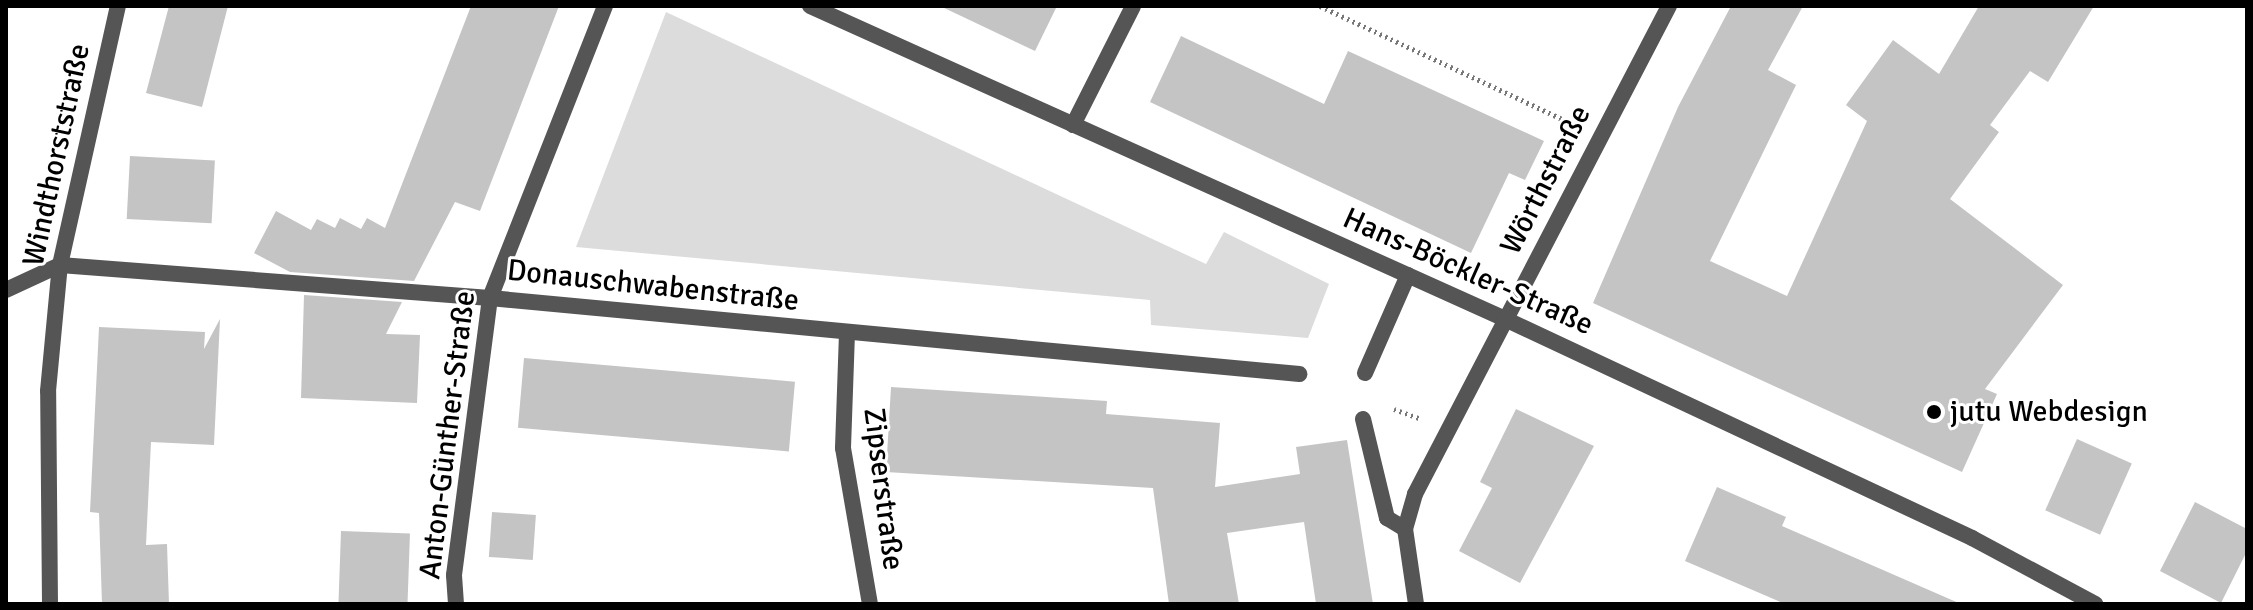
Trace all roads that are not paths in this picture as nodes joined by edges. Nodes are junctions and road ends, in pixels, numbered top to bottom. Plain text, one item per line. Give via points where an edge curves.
1 (118, 6) edge
2 (605, 6) edge
3 (810, 6) edge
4 (1133, 6) edge
5 (1669, 6) edge
6 (1073, 125) junction
7 (60, 265) junction
8 (1408, 275) junction
9 (6, 290) edge
10 (490, 298) junction
11 (1505, 319) junction
12 (847, 333) junction
13 (1365, 373) dead end
14 (1299, 374) dead end
15 (1363, 419) dead end
16 (1405, 529) junction
17 (50, 604) edge
18 (456, 604) edge
19 (870, 604) edge
20 (1416, 604) edge
21 (2095, 604) edge

1 - 7 street, Windthorststraße
2 - 10 street, Anton-Günther-Straße
3 - 6 street, Hans-Böckler-Straße
4 - 6 street
5 - 11 street, Wörthstraße
6 - 8 street, Hans-Böckler-Straße
7 - 9 street, Donauschwabenstraße
7 - 10 street, Donauschwabenstraße
7 - 17 street, Windthorststraße via 48,391
8 - 11 street, Hans-Böckler-Straße
8 - 13 street
10 - 12 street, Donauschwabenstraße
10 - 18 street, Anton-Günther-Straße via 454,575
11 - 16 street, Wörthstraße via 1415,494
11 - 21 street, Hans-Böckler-Straße via 1972,538
12 - 14 street, Donauschwabenstraße
12 - 19 street, Zipserstraße via 843,448
15 - 16 street via 1387,518
16 - 20 street, Wörthstraße

